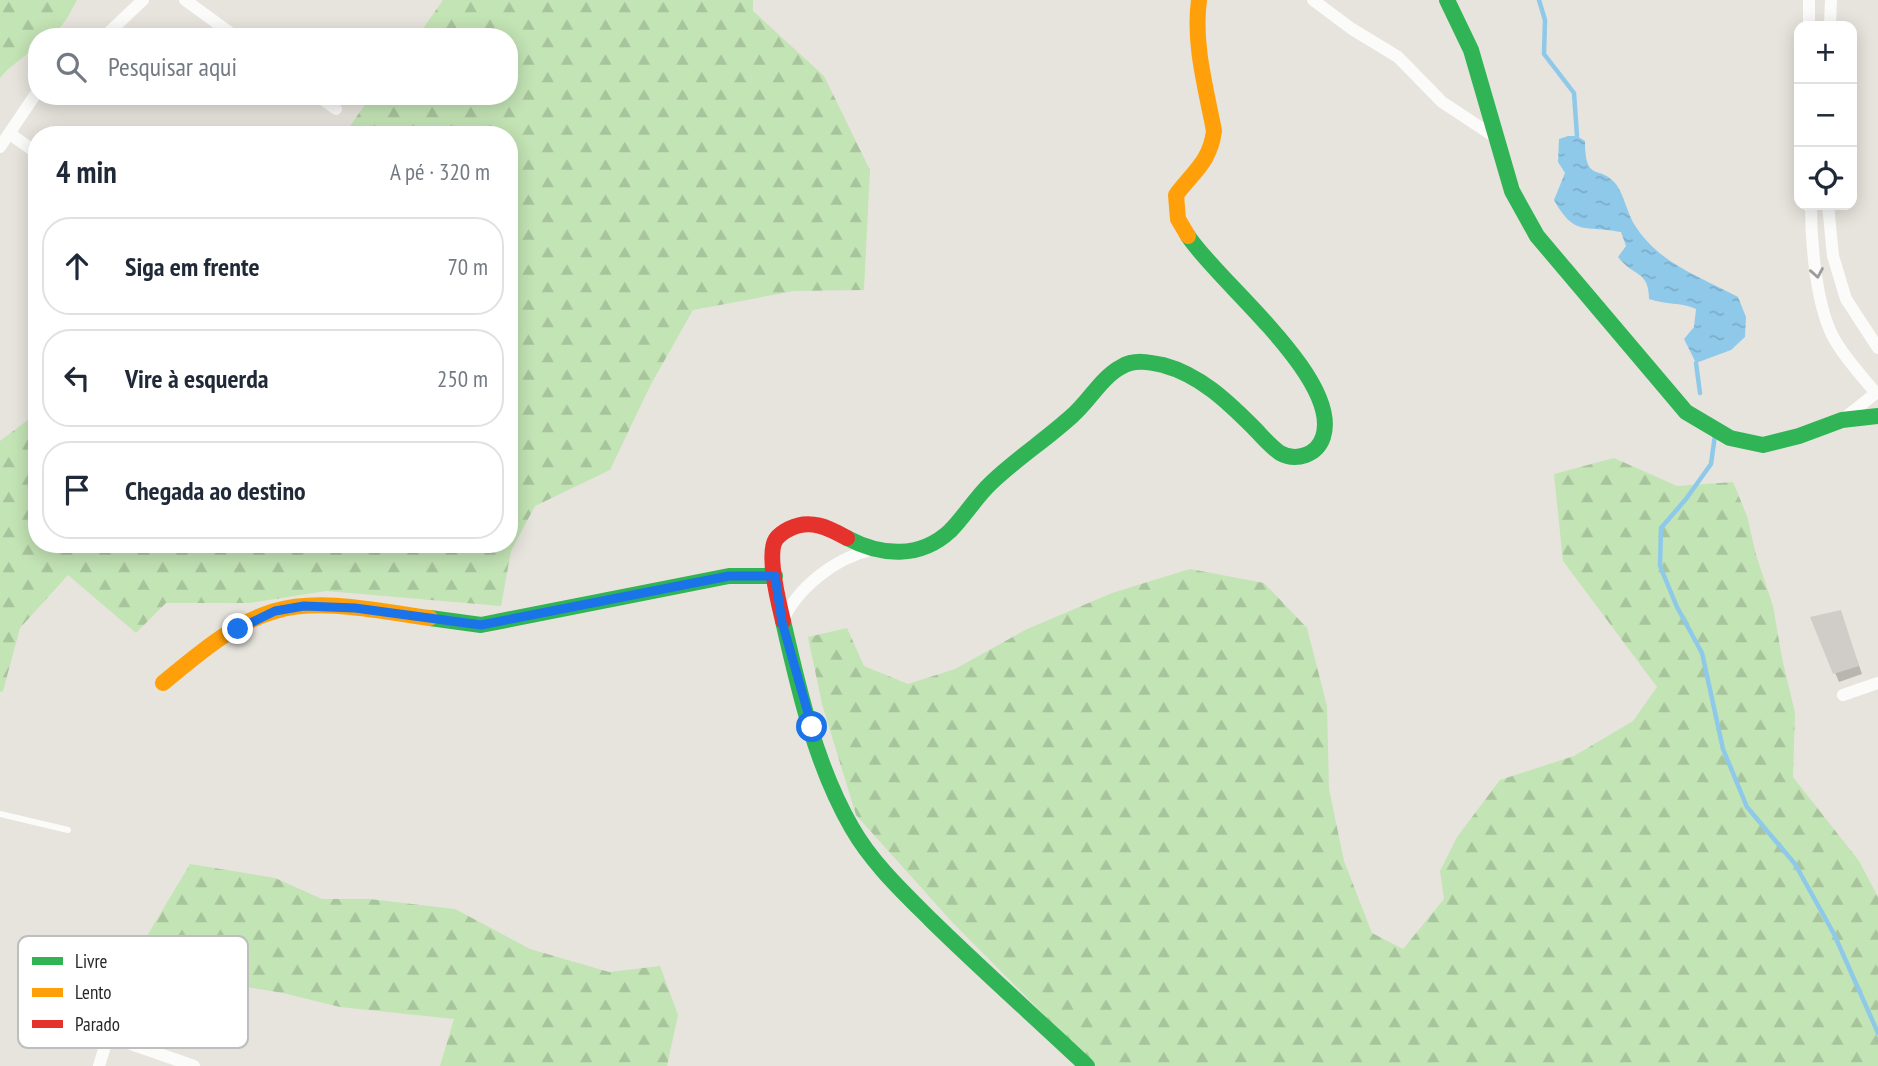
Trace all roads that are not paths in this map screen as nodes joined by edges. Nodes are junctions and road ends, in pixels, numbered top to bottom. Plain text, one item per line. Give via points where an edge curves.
1 (144, 0) edge
2 (185, 0) edge
3 (1199, 0) edge
4 (1313, 0) edge
5 (1447, 0) edge
6 (1809, 0) edge
7 (1831, 0) edge
8 (1809, 21) edge
9 (1830, 21) edge
10 (114, 28) edge
11 (224, 28) edge
12 (28, 103) edge
13 (330, 105) edge
14 (336, 109) dead end
15 (10, 134) junction
16 (1498, 139) junction
17 (0, 147) edge
18 (28, 147) edge
19 (1811, 210) edge
20 (1828, 210) edge
21 (1878, 348) edge
22 (1877, 394) edge
23 (1878, 416) edge
24 (1842, 420) junction
25 (871, 550) junction
26 (775, 576) junction
27 (782, 622) junction
28 (1878, 682) edge
29 (163, 683) dead end
30 (1843, 695) dead end
31 (0, 814) edge
32 (68, 830) dead end
33 (104, 1048) edge
34 (142, 1048) edge
35 (99, 1066) edge
36 (194, 1066) edge
37 (1087, 1066) edge

1 - 10 street
2 - 11 street
3 - 25 street via 1196,21 1213,144 1176,195 1179,224 1301,369 1317,393 1324,416 1323,438 1313,451 1288,457 1208,384 1168,366 1134,362 1119,368 1080,409 992,482 932,544 902,552
4 - 16 street via 1398,57 1442,102
5 - 16 street via 1471,50
6 - 8 street
7 - 9 street
12 - 15 street
13 - 14 street
15 - 17 street
15 - 18 street
16 - 24 street via 1513,191 1537,236 1686,412 1730,438 1763,445
19 -> 22 street via 1813,252 1826,320 1835,341
20 - 21 street via 1833,256 1846,299
22 - 24 street
23 - 24 street
25 - 26 street via 810,523 798,524 775,539 771,552
25 - 27 street via 847,558 818,578 789,606
26 - 27 street
26 - 29 street via 729,576 481,625 355,608 304,606 275,611 207,648
27 - 37 street via 825,771 866,850 934,924
28 - 30 street
31 - 32 lane
33 - 35 street
34 - 36 street

